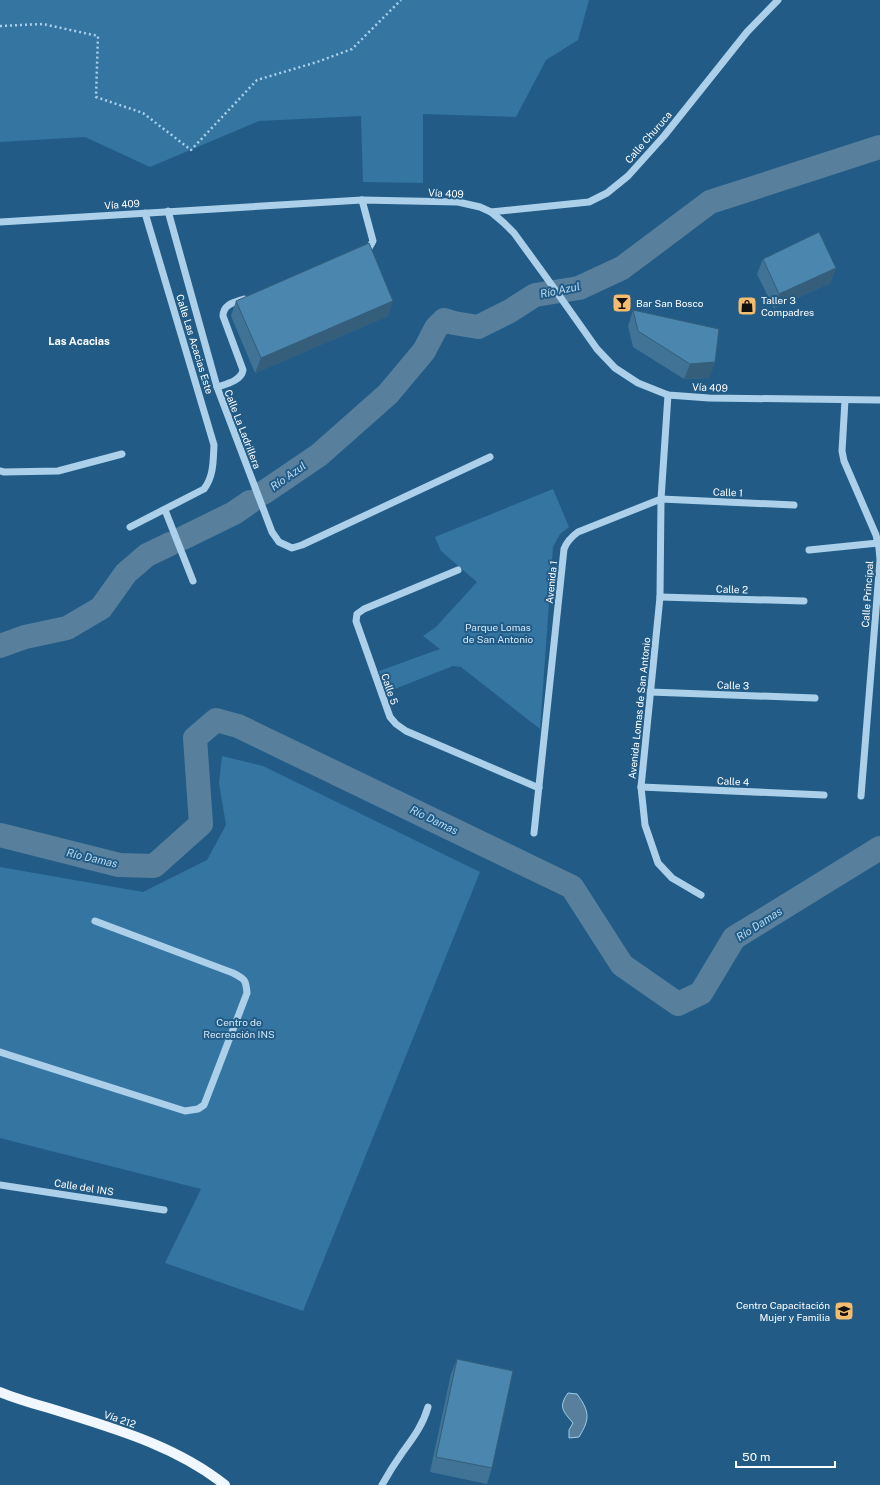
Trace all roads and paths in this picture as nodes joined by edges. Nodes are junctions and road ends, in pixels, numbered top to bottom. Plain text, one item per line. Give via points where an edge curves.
1 (401, 0) edge
2 (778, 0) edge
3 (0, 26) edge
4 (362, 200) junction
5 (168, 212) junction
6 (491, 212) junction
7 (145, 213) junction
8 (0, 222) edge
9 (355, 254) edge
10 (248, 297) edge
11 (217, 387) junction
12 (668, 395) junction
13 (845, 400) junction
14 (880, 400) edge
15 (122, 454) dead end
16 (490, 457) dead end
17 (0, 470) edge
18 (661, 499) junction
19 (794, 505) dead end
20 (165, 510) junction
21 (130, 527) dead end
22 (878, 543) junction
23 (808, 550) dead end
24 (458, 570) dead end
25 (193, 580) dead end
26 (660, 597) junction
27 (804, 601) dead end
28 (650, 692) junction
29 (816, 698) dead end
30 (641, 786) junction
31 (539, 788) junction
32 (824, 795) dead end
33 (861, 796) dead end
34 (534, 833) dead end
35 (701, 895) dead end
36 (95, 921) dead end
37 (0, 1052) edge
38 (0, 1185) edge
39 (164, 1210) dead end
40 (0, 1392) edge
41 (428, 1407) dead end
42 (225, 1485) edge
43 (382, 1485) edge

1 - 3 path via 352,49 257,80 191,150 143,113 96,97 98,36 43,24
2 - 6 street, Calle Churuca via 747,32 664,136 628,176 607,194 589,202
4 - 5 street, Vía 409
4 - 6 street, Vía 409 via 458,202
4 - 9 street via 373,241 370,248
5 - 7 street, Vía 409
5 - 11 street, Calle La Ladrillera
6 - 12 street, Vía 409 via 514,233 597,349 615,368 638,383
7 - 8 street, Vía 409
7 - 20 street, Calle Las Acacias Este via 214,445 212,476 209,483 204,489
10 - 11 street via 223,310 243,370 242,374 238,379
11 - 16 street, Calle La Ladrillera via 272,532 279,542 292,548 302,546
12 - 13 street, Vía 409
12 - 18 street
13 - 14 street, Vía 409
13 - 22 street, Calle Principal via 842,451 844,461
15 - 17 street via 58,471
18 - 19 street, Calle 1
18 - 26 street, Avenida Lomas de San Antonio
18 - 31 street, Avenida 1 via 578,532 566,542
20 - 21 street
20 - 25 street
22 - 23 street
22 - 33 street, Calle Principal via 880,560
24 - 31 street, Calle 5 via 357,614 356,621 390,717 406,731
26 - 27 street, Calle 2
26 - 28 street, Avenida Lomas de San Antonio
28 - 29 street, Calle 3
28 - 30 street, Avenida Lomas de San Antonio
30 - 32 street, Calle 4
30 - 35 street, Avenida Lomas de San Antonio via 645,825 658,862 672,878
31 - 34 street, Avenida 1
36 - 37 street via 233,973 246,982 247,993 204,1105 198,1109 185,1111
38 - 39 street, Calle del INS
40 - 42 main road, Vía 212 via 129,1434 171,1451
41 - 43 street via 420,1428

